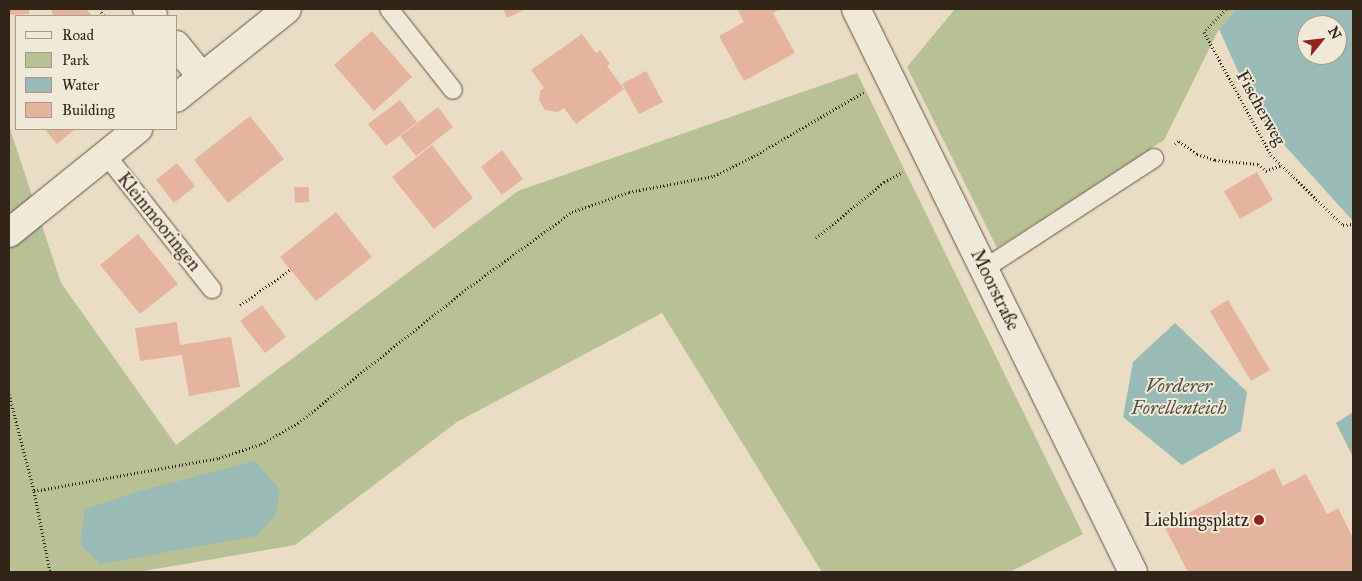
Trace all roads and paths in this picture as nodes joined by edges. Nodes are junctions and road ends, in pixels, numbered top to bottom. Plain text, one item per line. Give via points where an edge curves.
1 (287, 9) edge
2 (389, 9) edge
3 (856, 9) edge
4 (1226, 9) edge
5 (100, 12) dead end
6 (103, 15) edge
7 (178, 47) edge
8 (202, 77) junction
9 (890, 77) junction
10 (453, 90) dead end
11 (178, 96) edge
12 (137, 130) edge
13 (106, 155) junction
14 (930, 158) junction
15 (1154, 158) joint
16 (1281, 164) junction
17 (1353, 224) edge
18 (9, 233) edge
19 (816, 238) dead end
20 (984, 269) junction
21 (290, 270) dead end
22 (212, 289) dead end
23 (240, 305) dead end
24 (9, 394) edge
25 (34, 491) junction
26 (50, 572) edge
27 (1133, 572) edge

1 - 8 street
2 - 10 lane
3 - 9 street, Moorstraße
4 - 16 path, Fischerweg via 1204,32 1271,156
5 - 6 path
7 - 8 street
8 - 11 street
9 - 14 street, Moorstraße
9 - 25 path via 714,176 629,192 572,212 465,290 298,424 261,444 219,458
12 - 13 street, Kleinmooringen
13 - 18 street, Kleinmooringen
13 - 22 lane, Kleinmooringen
14 - 19 path via 884,182
14 - 20 street, Moorstraße
15 - 16 path via 1179,141 1197,154 1215,160 1258,164 1266,170
15 - 20 lane
16 - 17 path, Fischerweg via 1344,225
20 - 27 street, Moorstraße
21 - 23 path
24 - 25 path
25 - 26 path

